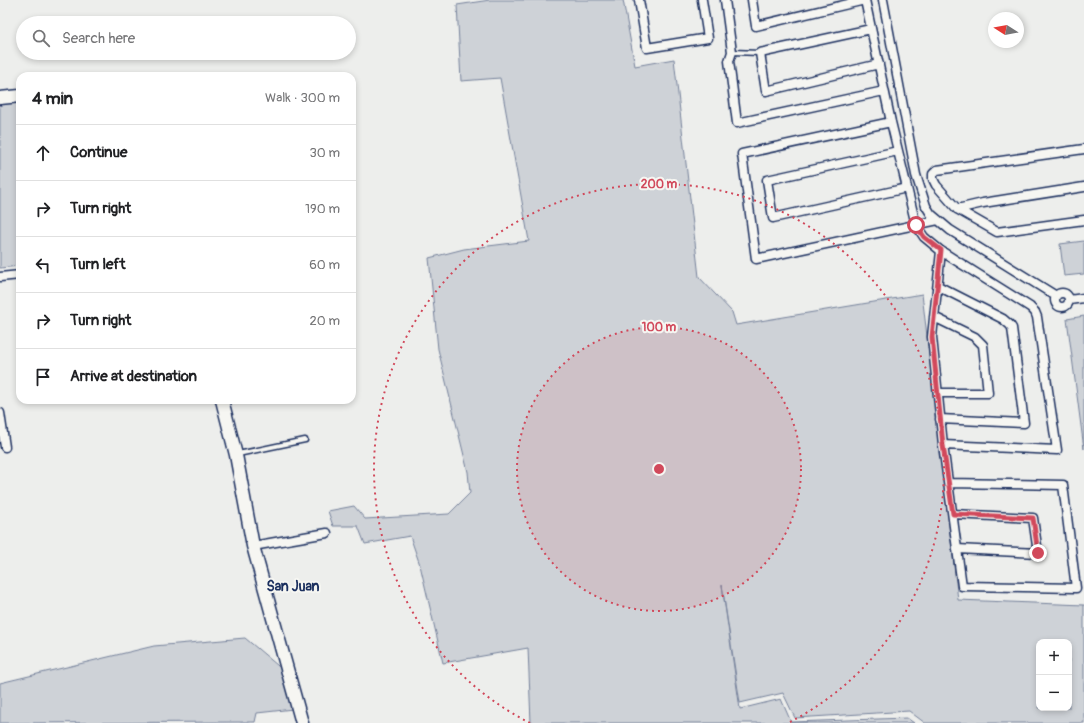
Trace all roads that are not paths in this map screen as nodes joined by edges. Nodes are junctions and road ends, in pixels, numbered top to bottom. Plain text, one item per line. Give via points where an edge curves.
1 (639, 0) edge
2 (702, 0) edge
3 (725, 0) edge
4 (752, 0) edge
5 (865, 0) edge
6 (883, 0) edge
7 (871, 29) junction
8 (732, 52) junction
9 (760, 53) junction
10 (879, 64) junction
11 (884, 91) junction
12 (16, 96) edge
13 (0, 98) edge
14 (891, 122) junction
15 (1084, 149) edge
16 (898, 151) junction
17 (1084, 187) edge
18 (907, 188) junction
19 (957, 209) junction
20 (938, 220) junction
21 (1084, 220) edge
22 (916, 225) junction
23 (941, 250) junction
24 (16, 275) edge
25 (0, 277) edge
26 (938, 286) junction
27 (1084, 298) edge
28 (934, 317) junction
29 (938, 393) junction
30 (223, 404) edge
31 (0, 413) edge
32 (940, 419) junction
33 (305, 440) dead end
34 (943, 445) junction
35 (4, 447) dead end
36 (236, 455) junction
37 (949, 483) junction
38 (953, 514) junction
39 (327, 532) dead end
40 (253, 546) junction
41 (957, 549) junction
42 (302, 723) edge

1 - 2 street via 647,48 708,38
3 - 8 street
4 - 5 street via 756,26
5 - 7 street
6 - 20 street via 916,174 926,206
7 - 9 street
7 - 10 street
8 - 9 lane
8 - 11 street via 729,60 737,123
9 - 10 street via 766,91
10 - 11 street
11 - 14 street
12 - 13 street
14 - 16 street
14 - 22 street via 742,154 756,259
15 - 19 street via 937,170 933,174 936,185
16 - 18 street
16 - 18 street via 767,180 773,218
17 - 19 street
18 - 22 street
19 - 21 street via 997,232
20 - 22 street
20 - 27 street via 1056,296 1064,293 1069,300
22 - 23 street via 924,237
23 - 26 street
23 - 34 street via 1035,312 1057,450
24 - 25 street
26 - 28 street
26 - 32 street via 1003,319 1012,328 1024,423
28 - 29 street via 932,337
28 - 29 street via 975,337 983,345 988,393
29 - 32 street
30 - 36 street
31 - 35 street
32 - 34 street
33 - 36 lane
34 - 37 street
36 - 40 street
37 - 38 street
37 - 41 street via 1063,485 1076,588 962,586
38 - 41 street
38 - 41 street via 1033,518 1038,553
39 - 40 street
40 - 42 street

